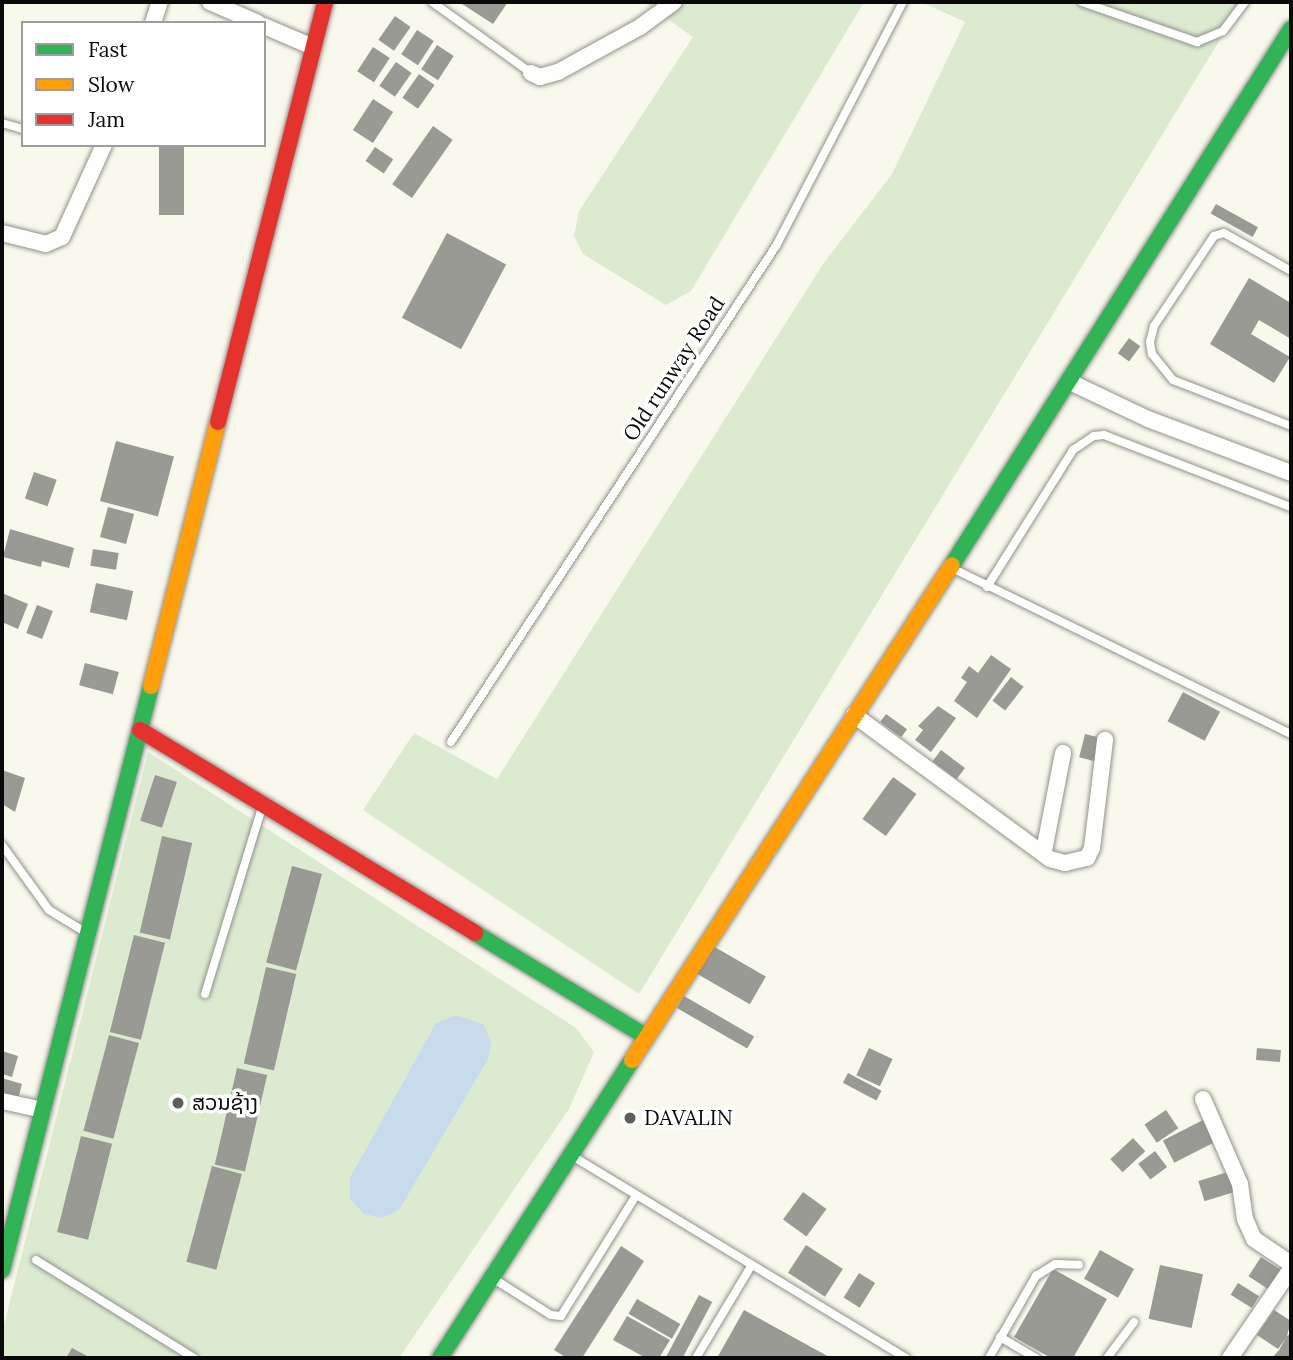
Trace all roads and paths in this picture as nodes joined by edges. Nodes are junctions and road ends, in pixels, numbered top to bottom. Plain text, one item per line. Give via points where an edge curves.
1 (160, 2) edge
2 (210, 2) edge
3 (325, 2) edge
4 (432, 2) edge
5 (674, 2) edge
6 (903, 2) edge
7 (1082, 2) edge
8 (1245, 2) edge
9 (154, 21) edge
10 (253, 21) edge
11 (266, 27) edge
12 (1291, 29) edge
13 (313, 47) junction
14 (531, 73) joint
15 (2, 123) edge
16 (21, 128) edge
17 (100, 147) edge
18 (2, 233) edge
19 (1291, 271) edge
20 (1070, 382) junction
21 (1291, 426) edge
22 (1291, 473) edge
23 (1291, 508) edge
24 (949, 567) junction
25 (988, 587) junction
26 (854, 715) junction
27 (140, 730) junction
28 (1291, 734) edge
29 (1105, 740) dead end
30 (451, 742) dead end
31 (1063, 753) dead end
32 (263, 804) junction
33 (2, 845) edge
34 (1044, 851) junction
35 (89, 934) junction
36 (205, 994) dead end
37 (645, 1035) junction
38 (1203, 1099) dead end
39 (2, 1101) edge
40 (43, 1110) junction
41 (571, 1155) junction
42 (635, 1197) junction
43 (6, 1238) edge
44 (36, 1260) dead end
45 (1079, 1265) dead end
46 (751, 1266) junction
47 (1291, 1267) edge
48 (2, 1270) edge
49 (492, 1278) junction
50 (1134, 1322) dead end
51 (1000, 1337) junction
52 (194, 1358) edge
53 (440, 1358) edge
54 (696, 1358) edge
55 (906, 1358) edge
56 (989, 1358) edge
57 (1036, 1358) edge
58 (1107, 1358) edge
59 (1230, 1358) edge

1 - 9 street
2 - 10 street
3 - 13 street
4 - 14 lane
5 - 14 street via 640,27 558,72 540,77
6 - 30 lane, Old runway Road via 776,246
7 - 8 lane via 1197,42 1223,31
11 - 13 street
12 - 20 street
13 - 27 street
15 - 16 lane
17 - 18 street via 62,237 47,244
19 - 21 lane via 1224,233 1214,236 1154,327 1150,342 1152,354 1173,380
20 - 22 street via 1147,419
20 - 24 street
23 - 25 lane via 1104,435 1094,436 1073,450
24 - 25 lane
24 - 26 street
25 - 28 lane
26 - 34 street
26 - 37 street
27 - 32 street
27 - 35 street
29 - 34 street via 1087,858 1056,862
31 - 34 street
32 - 36 lane
32 - 37 street
33 - 35 lane via 49,911
35 - 40 street
37 - 41 street
38 - 47 street via 1240,1184 1245,1219 1254,1239
39 - 40 street
40 - 43 street
41 - 42 lane
41 - 49 street
42 - 46 lane
42 - 49 lane via 561,1316 551,1315
43 - 48 street
44 - 52 lane
45 - 51 lane via 1055,1264 1036,1276
46 - 54 lane
46 - 55 lane
47 - 59 street
49 - 53 street
50 - 58 lane
51 - 56 lane
51 - 57 lane

